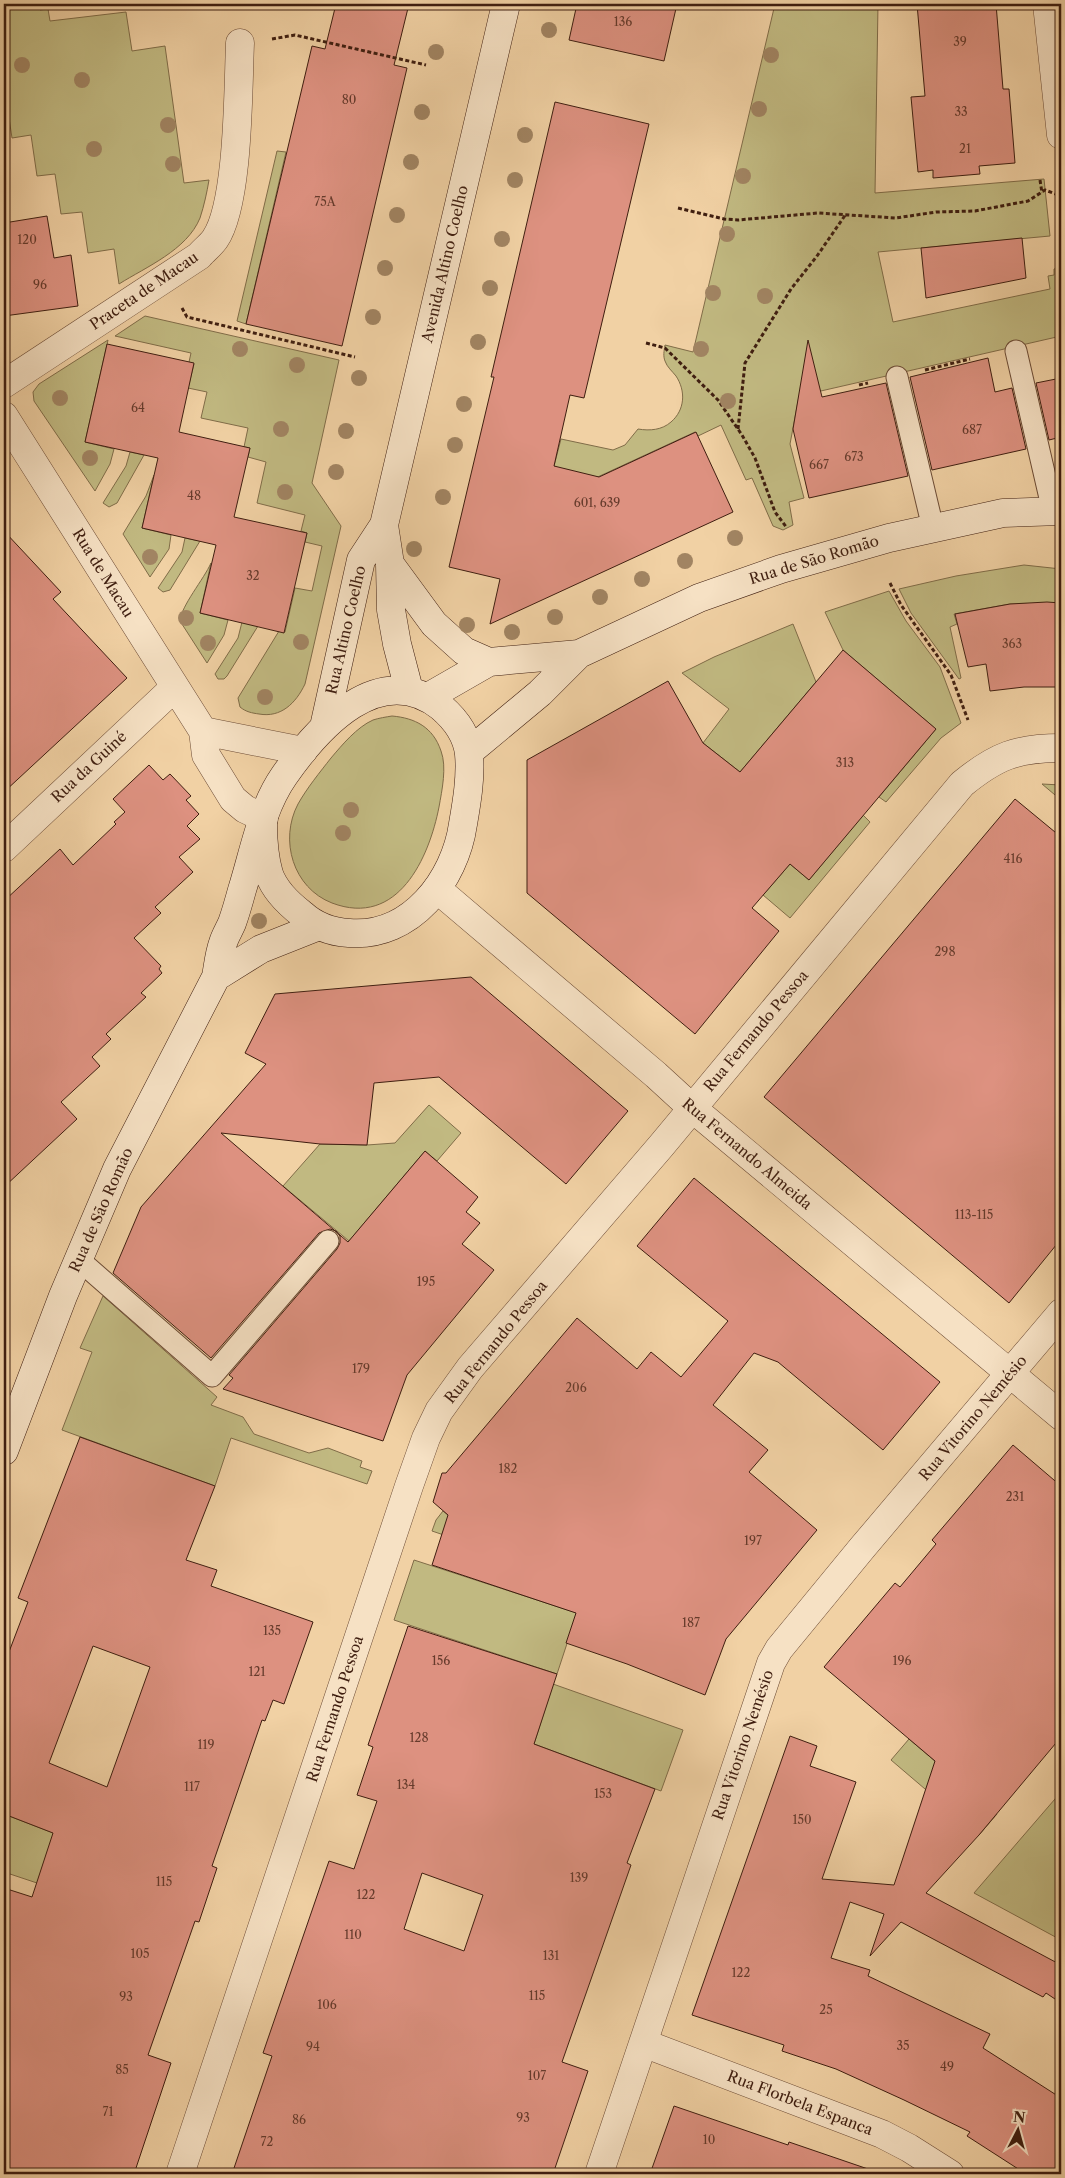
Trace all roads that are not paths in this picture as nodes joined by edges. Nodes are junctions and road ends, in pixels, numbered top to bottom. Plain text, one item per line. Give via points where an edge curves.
1 (506, 4) edge
2 (1047, 4) edge
3 (240, 43) dead end
4 (1061, 135) edge
5 (1016, 351) dead end
6 (897, 376) dead end
7 (4, 384) edge
8 (4, 416) edge
9 (1059, 512) edge
10 (384, 525) junction
11 (933, 528) junction
12 (390, 564) junction
13 (579, 654) junction
14 (489, 662) junction
15 (175, 687) junction
16 (418, 693) junction
17 (324, 727) junction
18 (203, 731) junction
19 (1061, 748) edge
20 (303, 751) junction
21 (469, 752) junction
22 (263, 820) junction
23 (4, 848) edge
24 (437, 889) junction
25 (319, 926) junction
26 (216, 977) junction
27 (692, 1108) junction
28 (328, 1241) dead end
29 (78, 1260) junction
30 (1061, 1313) edge
31 (1011, 1374) junction
32 (1061, 1416) edge
33 (4, 1451) edge
34 (643, 2043) junction
35 (180, 2174) edge
36 (599, 2174) edge
37 (950, 2174) edge

1 - 10 street, Avenida Altino Coelho
2 - 4 street
3 - 7 street, Praceta de Macau via 233,171 224,220 215,239 199,256
5 - 9 lane
6 - 11 lane
8 - 15 street, Rua de Macau
9 - 11 street, Rua de São Romão via 1003,513
10 - 12 street, Rua Altino Coelho
10 - 17 street, Rua Altino Coelho via 361,560
11 - 13 street, Rua de São Romão via 739,583 699,598
12 - 14 street via 434,624 464,651
12 - 16 street, Rua Altino Coelho via 391,610 397,644
13 - 14 street, Rua de São Romão
13 - 21 street, Rua de São Romão via 540,693
14 - 16 street, Rua de São Romão
15 - 18 street, Rua de Macau
15 - 23 street, Rua da Guiné
16 - 17 street, Rua de São Romão via 374,694 348,706
16 - 21 street, Rua de São Romão via 452,716 464,735
17 - 20 street, Rua de São Romão
18 - 20 street
18 - 22 street, Rua de Macau via 206,755 233,799
19 - 27 street, Rua Fernando Pessoa via 1036,748 1002,757 962,784
20 - 22 street, Rua de São Romão via 283,777
21 - 24 street, Rua de São Romão via 463,827 452,866
22 - 25 street, Rua de São Romão via 263,851 270,877 286,902
22 - 26 street, Rua de São Romão via 232,922 222,943
24 - 25 street, Rua de São Romão via 420,909 388,928 363,934
24 - 27 street, Rua Fernando Almeida
25 - 26 street via 260,949
26 - 29 street, Rua de São Romão via 117,1169
27 - 31 street, Rua Fernando Almeida
27 - 35 street, Rua Fernando Pessoa via 470,1368 439,1411 426,1438
28 - 29 lane via 212,1376
29 - 33 street, Rua de São Romão
30 - 31 street, Rua Vitorino Nemésio
31 - 32 street, Rua Fernando Almeida
31 - 34 street, Rua Vitorino Nemésio via 862,1548 770,1663
34 - 36 street, Rua Vitorino Nemésio
34 - 37 street, Rua Florbela Espanca via 882,2134

